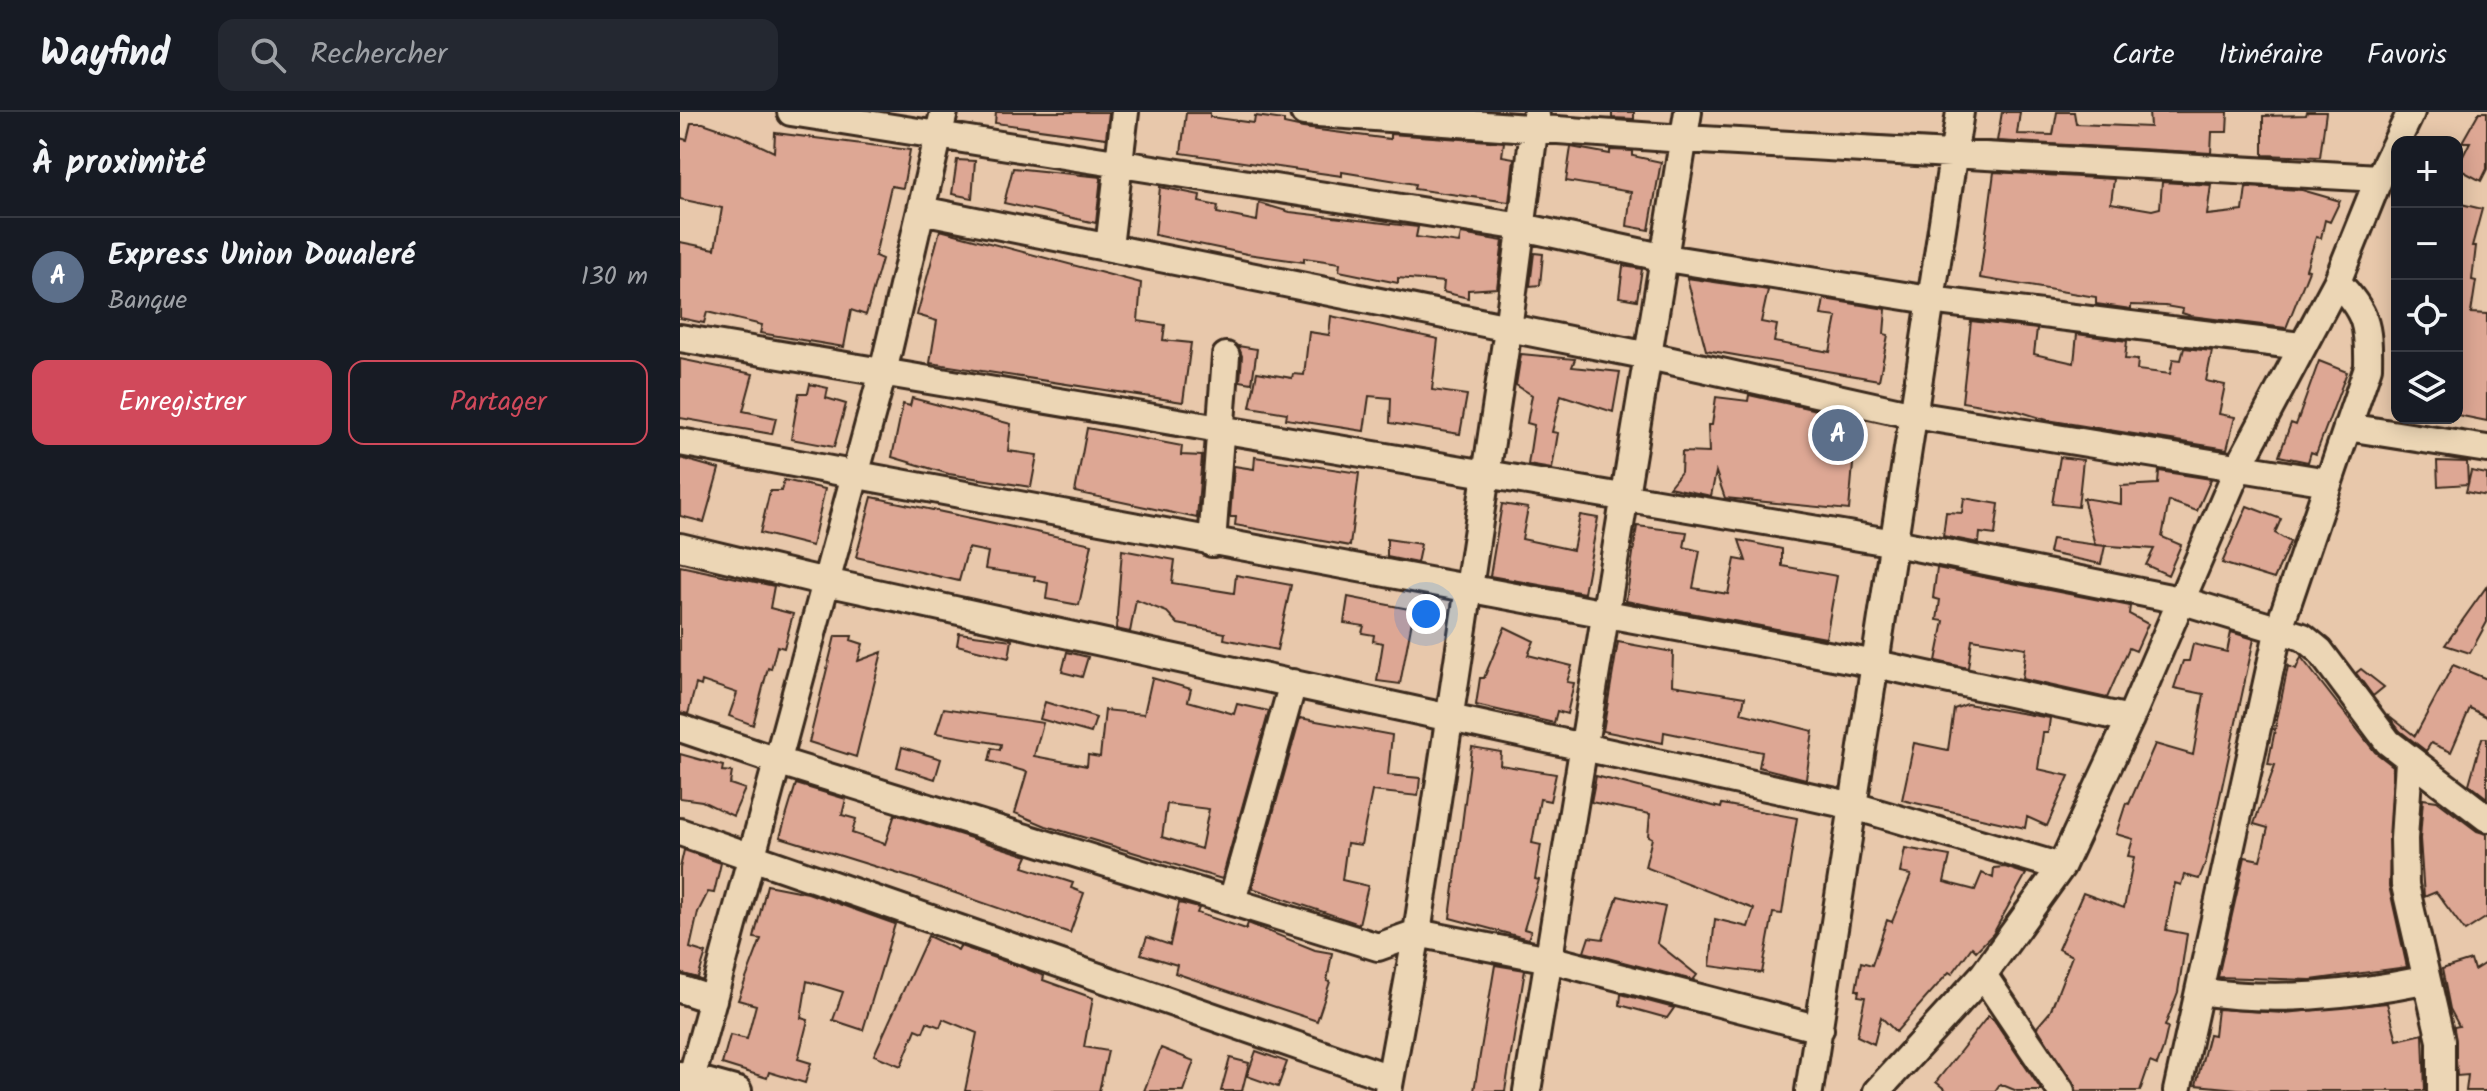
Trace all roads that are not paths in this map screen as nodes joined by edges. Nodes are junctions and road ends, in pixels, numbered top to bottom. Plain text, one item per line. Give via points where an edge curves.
1 (791, 112) edge
2 (1125, 112) edge
3 (1304, 112) edge
4 (1688, 112) edge
5 (1960, 112) edge
6 (2411, 112) edge
7 (1536, 121) edge
8 (941, 124) edge
9 (1684, 139) junction
10 (1954, 153) junction
11 (1119, 165) junction
12 (2379, 178) junction
13 (921, 210) junction
14 (1522, 227) junction
15 (1109, 247) junction
16 (1666, 258) junction
17 (2337, 282) junction
18 (1930, 300) junction
19 (1508, 329) junction
20 (680, 338) edge
21 (2301, 346) junction
22 (1226, 356) dead end
23 (1649, 356) junction
24 (883, 372) junction
25 (1914, 415) junction
26 (2347, 427) junction
27 (1220, 430) junction
28 (680, 442) edge
29 (2487, 449) edge
30 (2239, 466) junction
31 (855, 475) junction
32 (1486, 476) junction
33 (2328, 482) junction
34 (1626, 500) junction
35 (1212, 543) junction
36 (1895, 543) junction
37 (680, 547) edge
38 (826, 582) junction
39 (1468, 591) junction
40 (2180, 600) junction
41 (1607, 615) junction
42 (2279, 628) junction
43 (1876, 664) junction
44 (1293, 683) junction
45 (1449, 718) junction
46 (2130, 719) junction
47 (680, 728) edge
48 (1585, 747) junction
49 (777, 761) junction
50 (2409, 761) junction
51 (1854, 806) junction
52 (2487, 818) edge
53 (680, 832) edge
54 (752, 855) junction
55 (2061, 867) junction
56 (1232, 901) junction
57 (1417, 933) junction
58 (1549, 959) junction
59 (1983, 975) junction
60 (2424, 980) junction
61 (680, 989) edge
62 (2199, 991) junction
63 (713, 1000) junction
64 (1820, 1029) junction
65 (686, 1081) edge
66 (1389, 1084) edge
67 (738, 1091) edge
68 (1527, 1091) edge
69 (1809, 1091) edge
70 (1877, 1091) edge
71 (2061, 1091) edge
72 (2177, 1091) edge
73 (2441, 1091) edge

1 - 8 street
2 - 11 street
3 - 7 street
4 - 9 street
5 - 10 street
6 - 12 street
7 - 9 street
7 - 14 street
8 - 11 street
8 - 13 street
9 - 10 street
9 - 16 street
10 - 12 street
10 - 18 street
11 - 14 street
11 - 15 street
12 - 17 street
13 - 15 street
13 - 24 street
14 - 16 street
14 - 19 street
15 - 19 street
16 - 18 street
16 - 23 street
17 - 21 street
17 - 26 street via 2359,305 2369,331 2368,367
18 - 21 street
18 - 25 street
19 - 23 street
19 - 32 street
20 - 24 street
21 - 30 street
22 - 27 street
23 - 25 street
23 - 34 street
24 - 27 street
24 - 31 street
25 - 30 street
25 - 36 street
26 - 29 street
26 - 33 street
27 - 32 street
27 - 35 street
28 - 31 street
30 - 33 street
30 - 40 street
31 - 35 street
31 - 38 street
32 - 34 street
32 - 39 street
33 - 42 street
34 - 36 street
34 - 41 street
35 - 39 street
36 - 40 street
36 - 43 street
37 - 38 street
38 - 44 street
38 - 49 street
39 - 41 street
39 - 45 street
40 - 42 street
40 - 46 street
41 - 43 street
41 - 48 street
42 - 50 street via 2320,651 2388,742
42 - 62 street
43 - 46 street
43 - 51 street
44 - 45 street
44 - 56 street
45 - 48 street
45 - 57 street
46 - 55 street
47 - 49 street
48 - 51 street
48 - 58 street
49 - 54 street
49 - 56 street
50 - 52 street
50 - 60 street via 2405,885
51 - 55 street
51 - 64 street
53 - 54 street
54 - 63 street
54 - 66 street
55 - 59 street
56 - 57 street via 1378,947
57 - 58 street
57 - 66 street
58 - 64 street
58 - 68 street
59 - 70 street
59 - 71 street
60 - 62 street via 2265,998
60 - 73 street via 2441,1041
61 - 63 street
62 - 72 street
63 - 65 street
64 - 69 street
65 - 67 street

